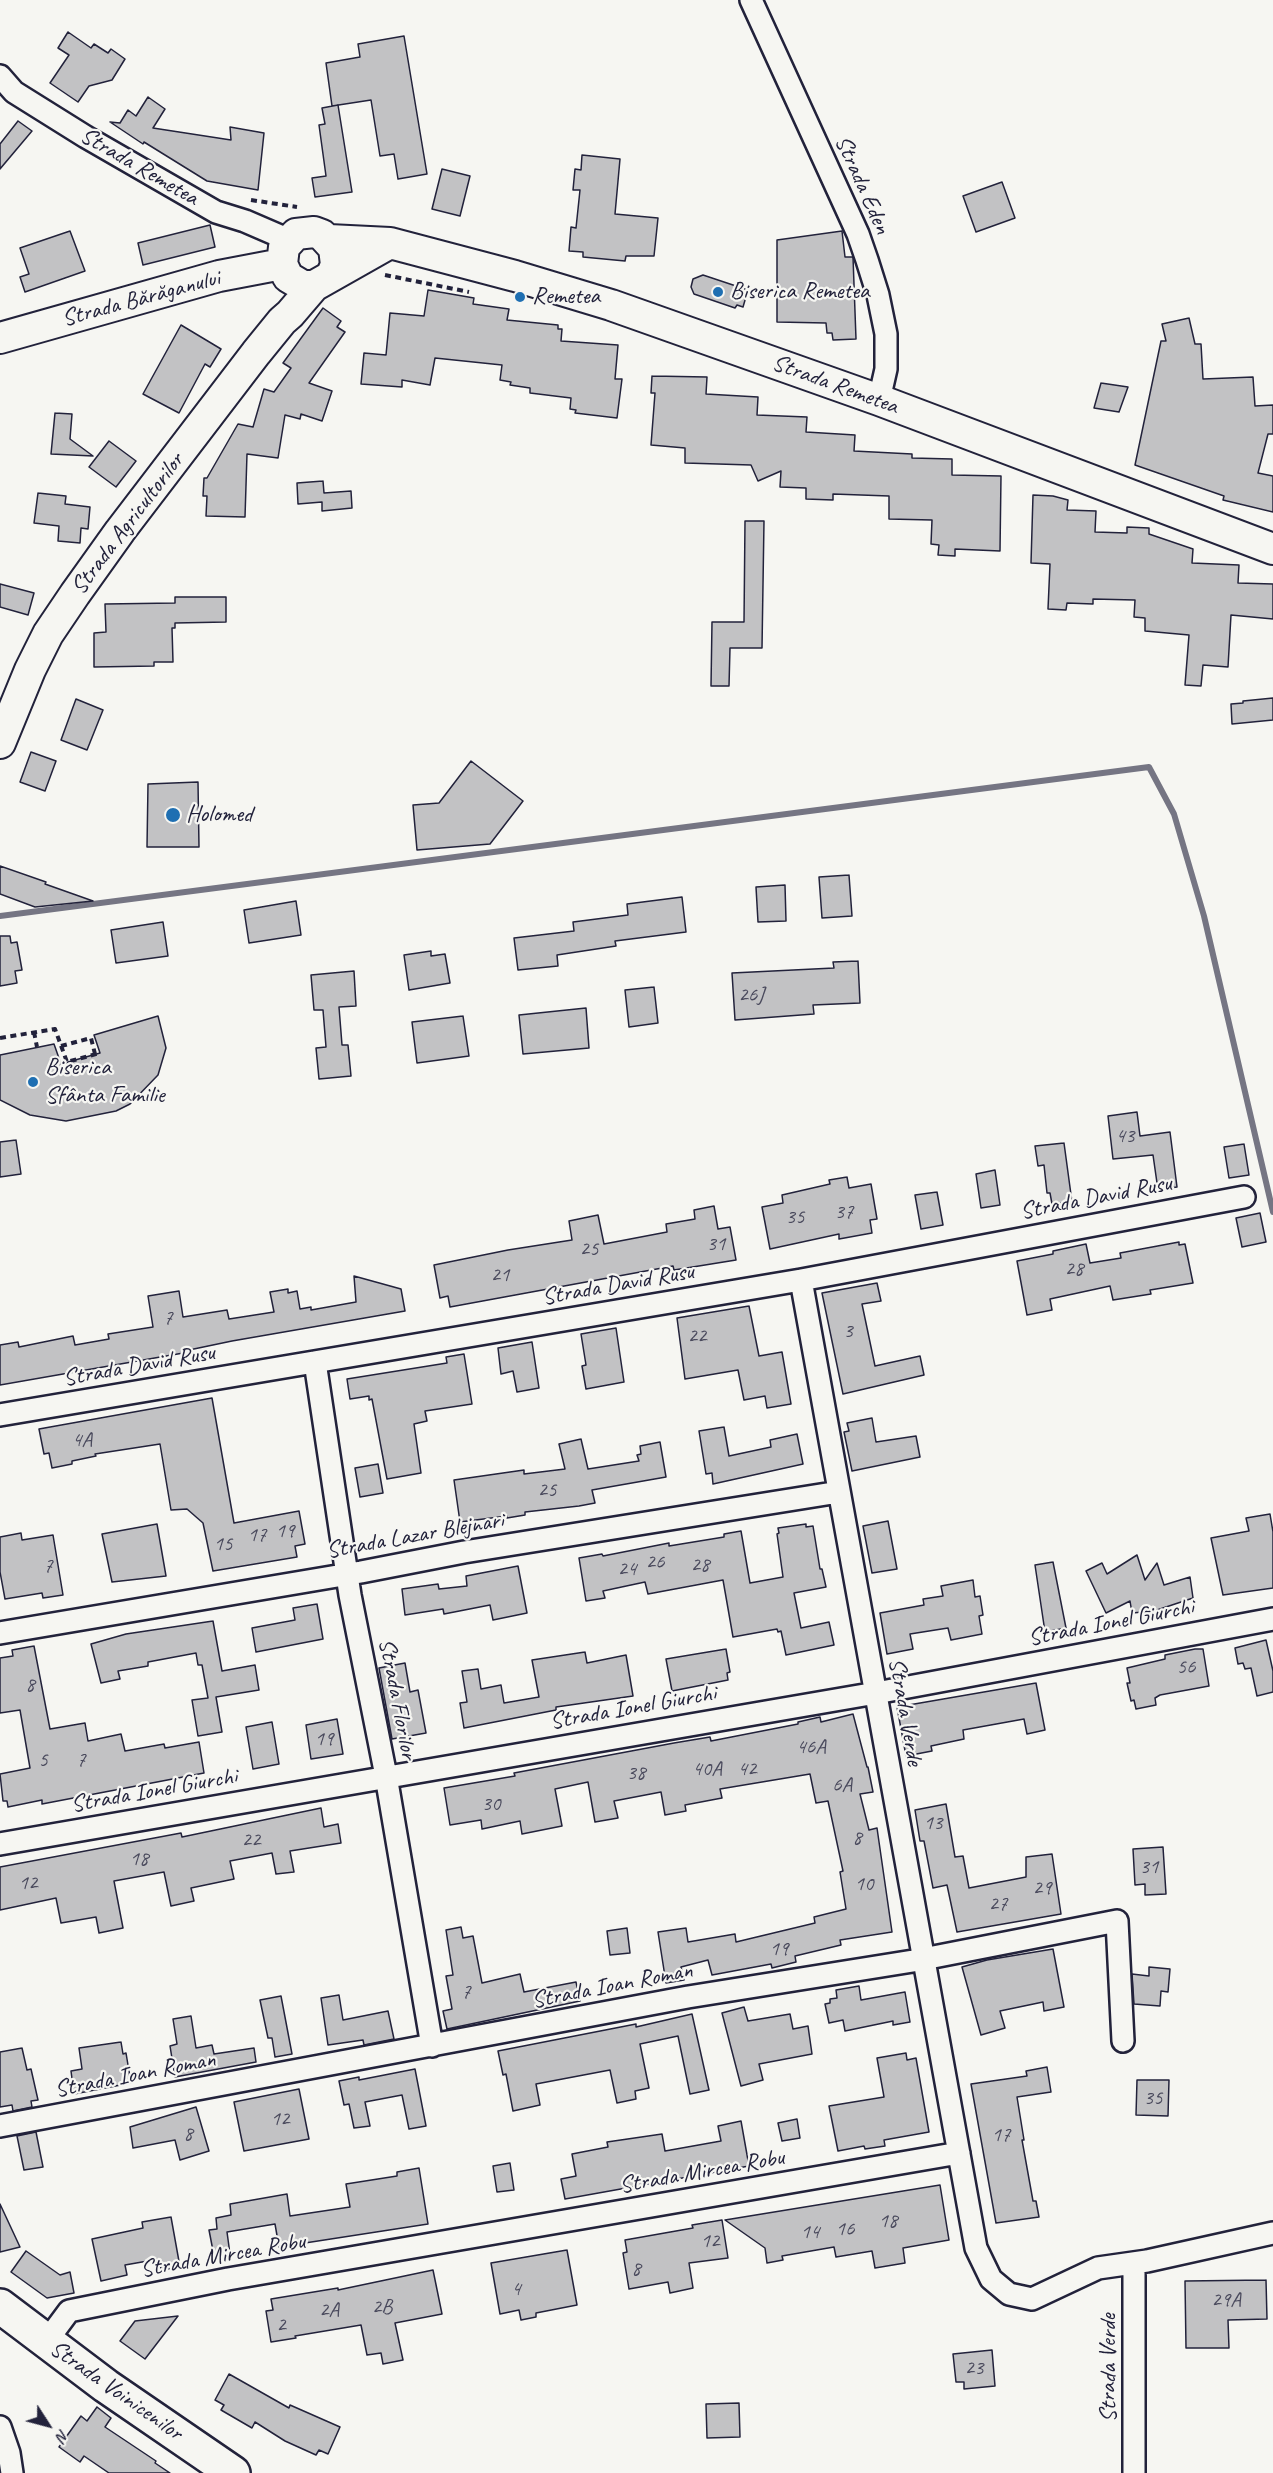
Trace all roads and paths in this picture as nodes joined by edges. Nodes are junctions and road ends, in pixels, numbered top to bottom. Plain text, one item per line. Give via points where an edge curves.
1 (751, 0) edge
2 (0, 76) edge
3 (329, 240) junction
4 (390, 243) junction
5 (301, 268) junction
6 (394, 276) dead end
7 (473, 293) dead end
8 (0, 338) edge
9 (879, 400) junction
10 (1273, 549) edge
11 (0, 743) edge
12 (34, 1032) junction
13 (0, 1038) edge
14 (37, 1047) dead end
15 (61, 1047) junction
16 (67, 1062) junction
17 (61, 1064) dead end
18 (1244, 1197) dead end
19 (801, 1280) junction
20 (315, 1362) junction
21 (0, 1415) edge
22 (839, 1492) junction
23 (348, 1574) junction
24 (1273, 1619) edge
25 (0, 1633) edge
26 (876, 1693) junction
27 (386, 1776) junction
28 (0, 1844) edge
29 (924, 1958) junction
30 (1123, 2041) dead end
31 (432, 2046) junction
32 (0, 2126) edge
33 (959, 2153) junction
34 (1273, 2233) edge
35 (1134, 2263) junction
36 (0, 2306) edge
37 (46, 2342) junction
38 (0, 2427) edge
39 (12, 2473) edge
40 (233, 2473) edge
41 (1134, 2473) edge

1 - 9 street, Strada Eden via 867,260 886,334 886,369
2 - 5 street, Strada Remetea via 32,104 216,212
3 - 4 street, Strada Remetea
3 - 5 street, Strada Agricultorilor via 336,257
3 - 5 street, Strada Remetea via 314,232 296,234
4 - 5 street
4 - 9 street, Strada Remetea via 611,305
5 - 8 street, Strada Bărăganului via 219,276
5 - 11 street, Strada Agricultorilor via 282,321 120,531 55,624 30,670
6 - 7 path
9 - 10 street, Strada Remetea
12 - 13 path
12 - 14 path
12 - 15 path via 55,1029
15 - 16 path
15 - 16 path via 91,1038 97,1054
16 - 17 path
18 - 19 street, Strada David Rusu
19 - 20 street, Strada David Rusu
19 - 22 street, Strada Verde
20 - 21 street, Strada David Rusu
20 - 23 street, Strada Florilor
22 - 23 street, Strada Lazar Blejnari
22 - 26 street, Strada Verde
23 - 25 street, Strada Lazar Blejnari
23 - 27 street, Strada Florilor
24 - 26 street, Strada Ionel Giurchi
26 - 27 street, Strada Ionel Giurchi
26 - 29 street, Strada Verde
27 - 28 street, Strada Ionel Giurchi
27 - 31 street, Strada Florilor
29 - 30 street, Strada Ioan Roman via 1117,1921
29 - 31 street, Strada Ioan Roman via 688,1997
29 - 33 street, Strada Verde
31 - 32 street, Strada Ioan Roman
33 - 35 street via 976,2248 992,2279 1009,2294 1032,2299 1098,2268
33 - 37 street, Strada Mircea Robu via 228,2279 69,2311
34 - 35 street
35 - 41 street, Strada Verde
36 - 37 main road, Strada Voinicenilor
37 - 40 main road, Strada Voinicenilor
38 - 39 street

